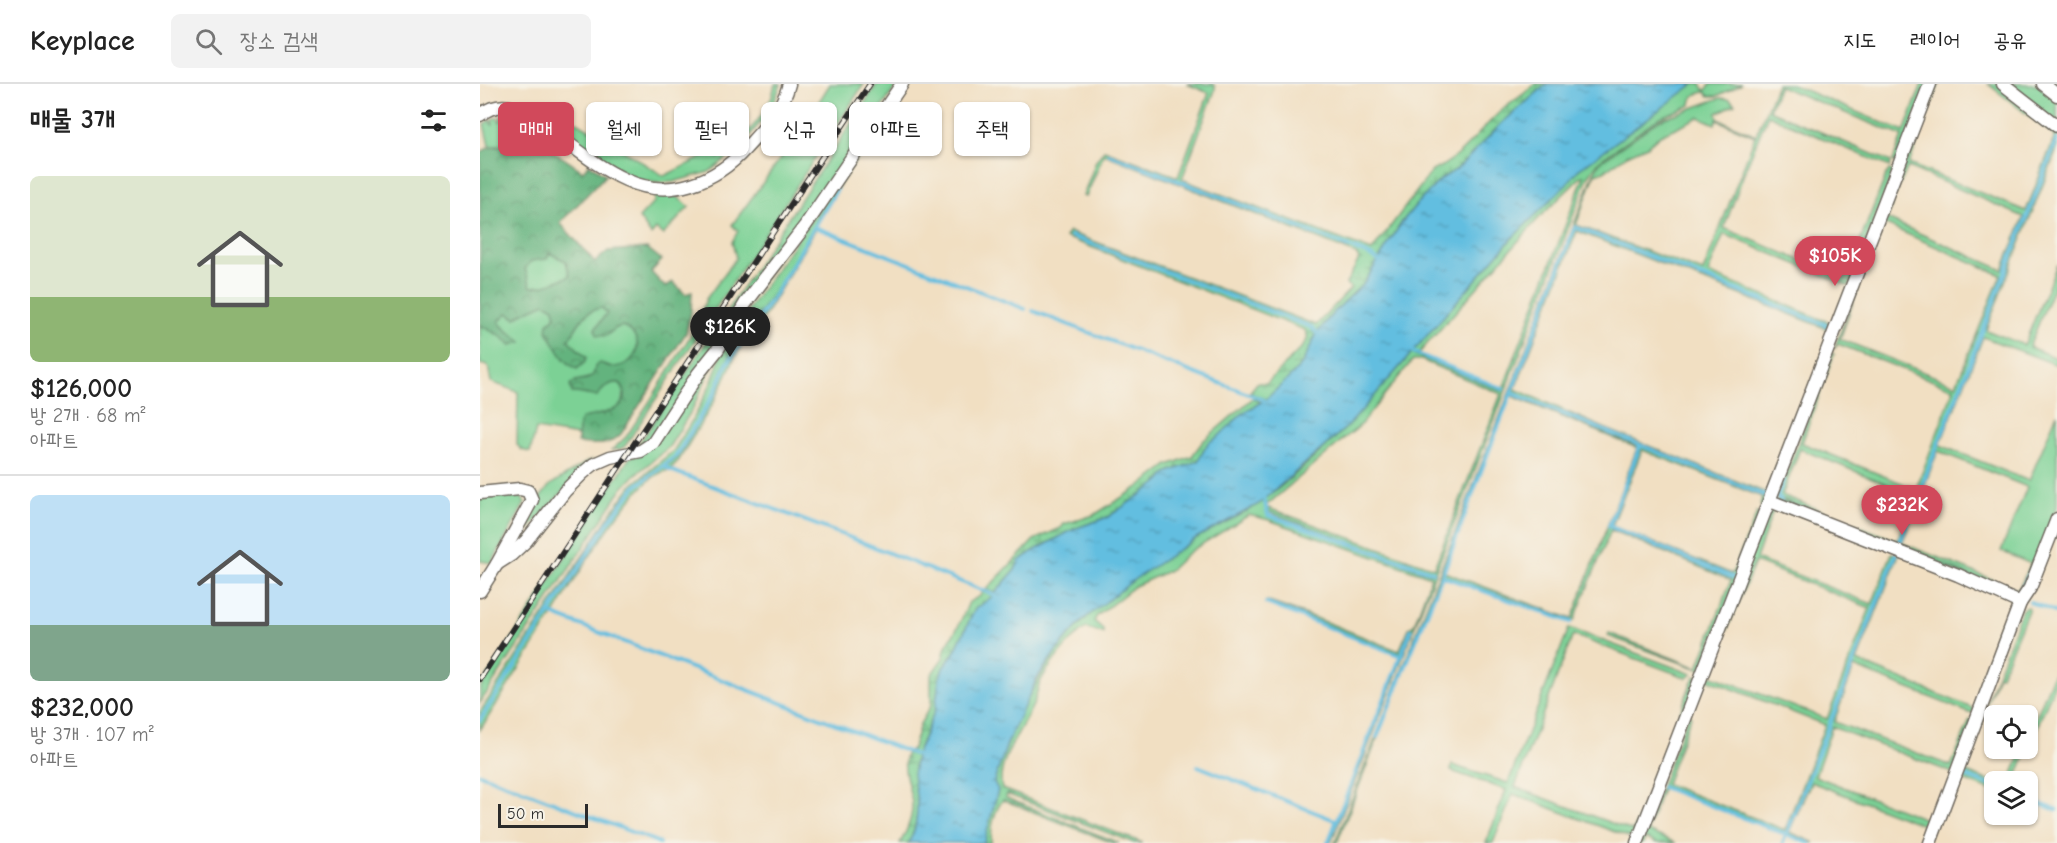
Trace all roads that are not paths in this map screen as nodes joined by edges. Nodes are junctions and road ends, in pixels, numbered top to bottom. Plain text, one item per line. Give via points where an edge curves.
1 (789, 84) edge
2 (902, 84) edge
3 (1930, 84) edge
4 (2002, 84) edge
5 (2043, 84) edge
6 (2057, 95) edge
7 (480, 115) edge
8 (2057, 126) edge
9 (480, 494) edge
10 (1770, 501) junction
11 (2057, 519) edge
12 (497, 564) junction
13 (480, 591) edge
14 (2020, 603) junction
15 (1637, 843) edge
16 (1930, 843) edge

1 - 7 street via 768,122 741,154 718,173 677,187 651,187 627,181 516,108 498,106
2 - 12 street via 805,226 745,304 653,443 641,451 594,464 565,491 526,541
3 - 10 street
4 - 8 street
5 - 6 street
9 - 12 street via 519,489 528,491 532,500
10 - 14 street
10 - 15 street
11 - 14 street via 2030,588
12 - 13 street
14 - 16 street

